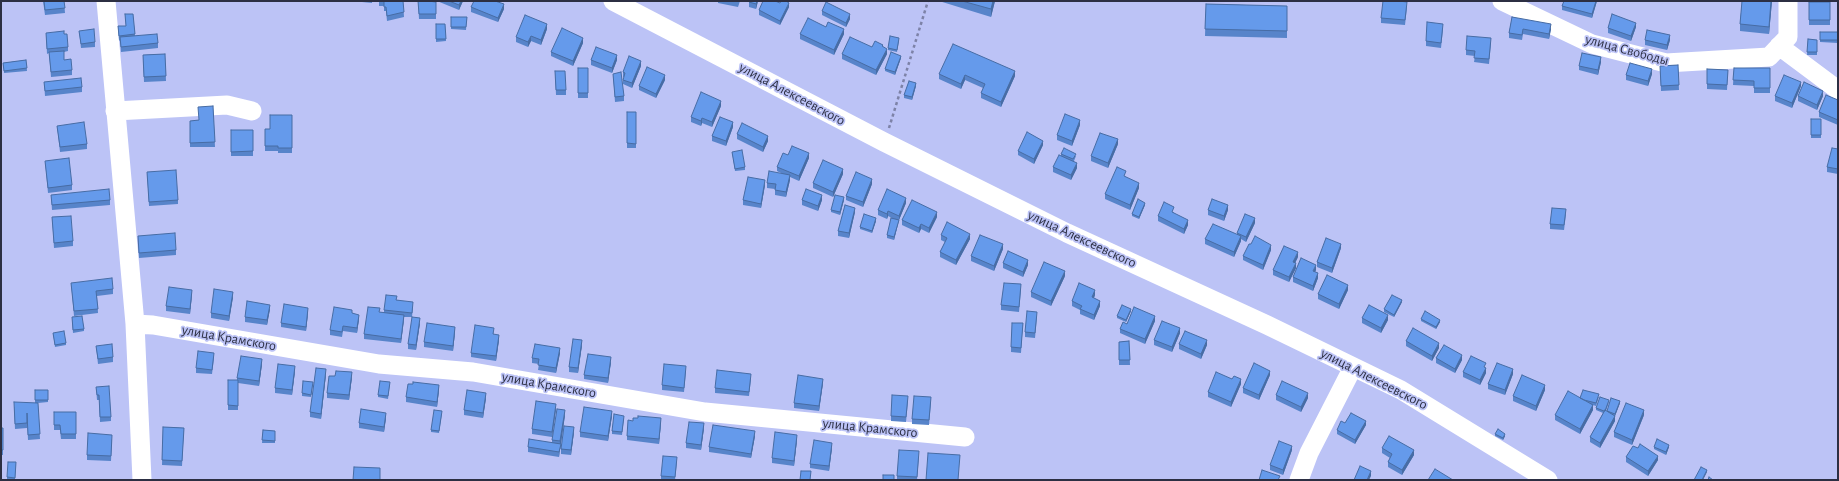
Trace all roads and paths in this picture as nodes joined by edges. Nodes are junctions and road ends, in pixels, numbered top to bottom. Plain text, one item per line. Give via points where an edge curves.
1 (106, 1) edge
2 (613, 1) edge
3 (928, 1) edge
4 (1502, 1) edge
5 (1788, 1) edge
6 (1779, 46) junction
7 (1838, 89) edge
8 (252, 111) dead end
9 (115, 112) junction
10 (884, 142) junction
11 (135, 324) junction
12 (1353, 367) junction
13 (965, 437) dead end
14 (142, 480) edge
15 (1299, 480) edge
16 (1548, 480) edge

1 - 9 street
2 - 10 street, улица Алексеевского
3 - 10 path
4 - 6 street, улица Свободы via 1592,44 1666,63 1769,57
5 - 6 street, улица Свободы via 1788,37
6 - 7 street
8 - 9 street via 227,105
9 - 11 street
10 - 12 street, улица Алексеевского via 1067,233
11 - 13 street, улица Крамского via 379,364 473,372 705,412
11 - 14 street
12 - 15 street via 1309,453
12 - 16 street, улица Алексеевского via 1401,390

